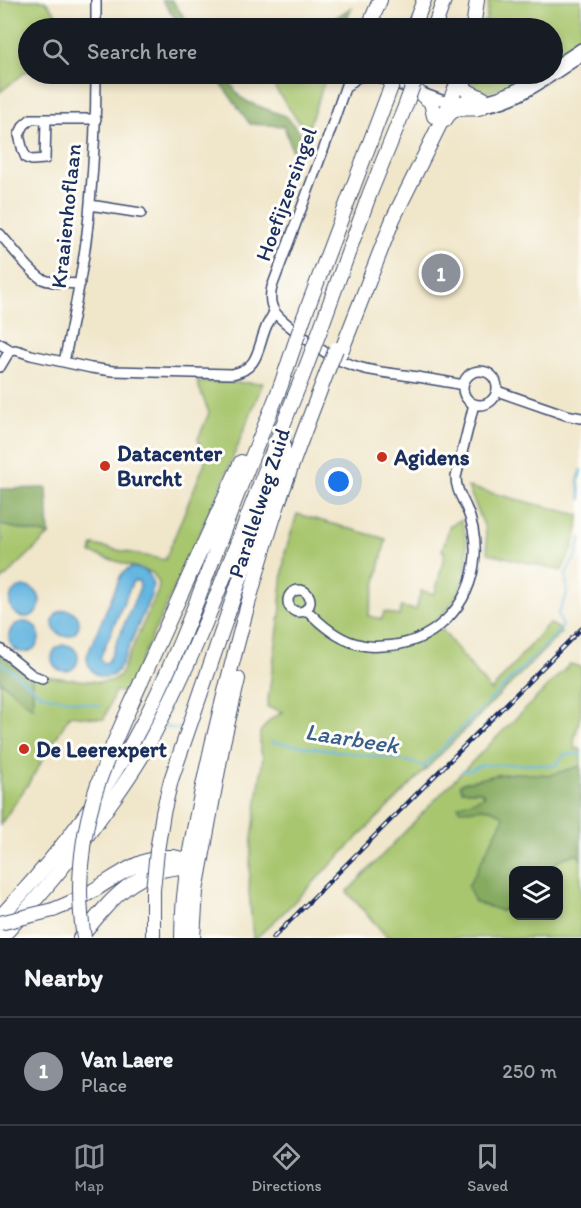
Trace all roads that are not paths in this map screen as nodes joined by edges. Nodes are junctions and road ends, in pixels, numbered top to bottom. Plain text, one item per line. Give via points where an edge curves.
1 (96, 0) edge
2 (380, 0) edge
3 (424, 0) edge
4 (444, 0) edge
5 (477, 0) edge
6 (96, 18) edge
7 (372, 18) edge
8 (417, 18) edge
9 (438, 18) edge
10 (474, 18) edge
11 (581, 48) edge
12 (581, 57) edge
13 (563, 60) edge
14 (563, 68) edge
15 (96, 84) edge
16 (347, 84) edge
17 (350, 84) edge
18 (392, 84) edge
19 (399, 84) edge
20 (402, 84) edge
21 (413, 84) edge
22 (457, 84) edge
23 (463, 84) edge
24 (524, 84) edge
25 (538, 84) edge
26 (344, 90) junction
27 (418, 92) junction
28 (448, 101) junction
29 (483, 104) junction
30 (434, 116) junction
31 (46, 119) junction
32 (96, 119) junction
33 (436, 130) junction
34 (90, 204) junction
35 (141, 213) dead end
36 (0, 234) edge
37 (80, 284) junction
38 (278, 316) junction
39 (0, 344) edge
40 (339, 350) junction
41 (9, 352) junction
42 (64, 362) junction
43 (0, 368) edge
44 (463, 385) junction
45 (497, 391) junction
46 (474, 404) junction
47 (269, 418) junction
48 (581, 418) edge
49 (283, 425) junction
50 (306, 609) dead end
51 (0, 649) edge
52 (42, 679) dead end
53 (218, 742) junction
54 (195, 823) junction
55 (174, 857) junction
56 (192, 866) junction
57 (142, 877) junction
58 (182, 906) junction
59 (0, 917) edge
60 (0, 923) edge
61 (1, 938) edge
62 (82, 938) edge
63 (153, 938) edge
64 (182, 938) edge
65 (193, 938) edge

1 - 6 street
2 - 7 highway
3 - 8 highway
4 - 9 highway
5 - 10 highway
11 - 13 street
12 - 14 street
15 - 32 street, Kraaienhoflaan
16 - 26 street, Hoefijzersingel
17 - 26 street
18 - 47 highway, bridge
19 - 27 street
20 - 28 street
21 - 49 highway, bridge
22 - 28 highway
23 - 29 highway via 469,93 480,96
24 - 29 street
25 - 29 street via 510,100
26 - 38 street, Hoefijzersingel via 272,286 270,299
27 - 28 street
27 - 30 highway via 431,102
28 - 29 street
28 - 30 highway, Parallelweg Zuid
28 - 33 highway, Parallelweg Zuid
29 - 33 highway via 453,110
30 - 40 highway, Parallelweg Zuid via 376,236
31 - 31 street via 31,119 24,124 19,135 26,158 45,159
31 - 32 street
32 - 34 street, Kraaienhoflaan
33 - 40 highway, Parallelweg Zuid via 393,219
34 - 35 street
34 - 37 street, Kraaienhoflaan
36 - 37 street via 42,279
37 - 42 street, Kraaienhoflaan
38 - 42 street via 264,331 251,365 232,374 113,371
38 - 44 street via 327,354 344,362
39 - 41 street
40 - 53 highway, Parallelweg Zuid, bridge via 278,504 254,583
41 - 42 street via 15,350
41 - 43 street
44 - 45 street via 476,371 485,372 493,377
44 - 46 street via 464,395
45 - 46 street via 487,403
45 - 48 street
46 - 50 street via 456,477 458,492 475,531 471,582 459,605 442,624 421,638 396,646 371,647 324,628
47 - 59 highway via 183,636 132,742 77,825
47 - 62 highway, bridge via 250,443 106,763 87,825 82,860
49 - 61 highway via 210,614 146,748 54,879
49 - 63 highway, bridge via 283,453 171,780 157,851
51 - 52 street
53 - 54 highway, Parallelweg Zuid
53 - 56 highway, Parallelweg Zuid
54 - 55 highway via 185,847
54 - 56 highway, Parallelweg Zuid
55 - 56 highway
55 - 60 highway, bridge via 140,863 53,910
56 - 57 highway
56 - 58 highway, Parallelweg Zuid
56 - 65 highway, Parallelweg Zuid via 196,891
57 - 58 highway via 171,876 176,880
57 - 62 highway via 117,895
58 - 64 highway, Parallelweg Zuid

